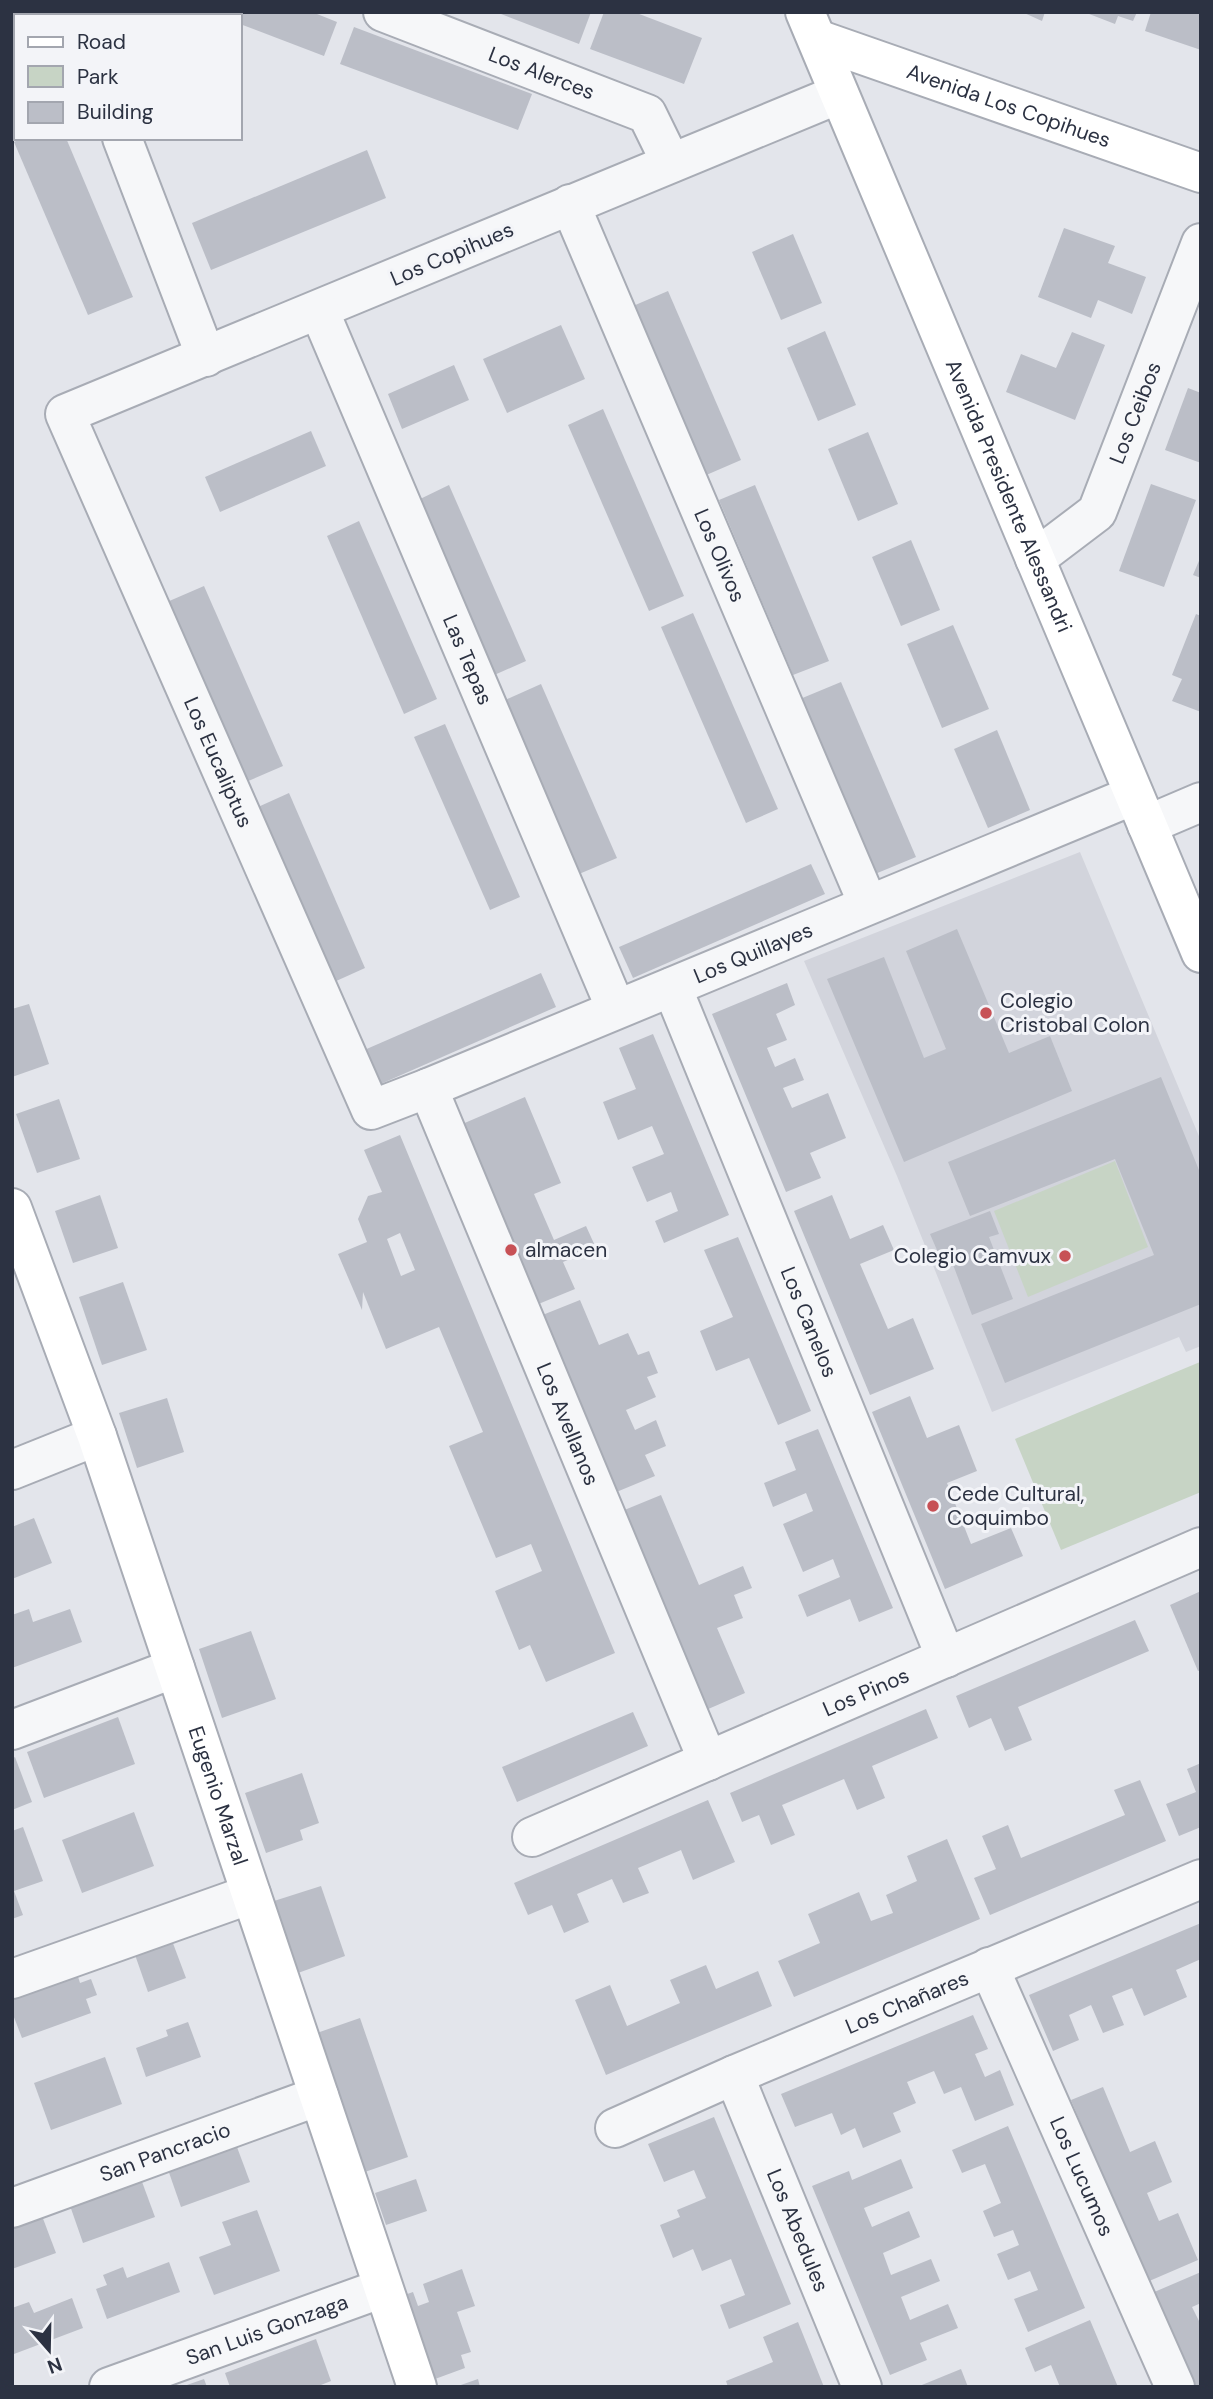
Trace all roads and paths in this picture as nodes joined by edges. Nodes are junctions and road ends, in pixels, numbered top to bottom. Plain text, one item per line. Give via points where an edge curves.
1 (383, 12) edge
2 (811, 26) edge
3 (839, 94) junction
4 (123, 140) edge
5 (671, 163) junction
6 (1201, 173) edge
7 (570, 204) junction
8 (1201, 243) edge
9 (319, 310) junction
10 (206, 357) junction
11 (65, 414) joint
12 (1035, 559) junction
13 (1201, 802) edge
14 (1141, 810) junction
15 (868, 904) junction
16 (1201, 953) edge
17 (672, 987) junction
18 (617, 1009) junction
19 (428, 1088) junction
20 (371, 1110) joint
21 (12, 1208) edge
22 (97, 1436) junction
23 (12, 1470) edge
24 (1201, 1547) edge
25 (946, 1658) junction
26 (175, 1668) junction
27 (12, 1730) edge
28 (708, 1761) junction
29 (532, 1837) dead end
30 (1201, 1879) edge
31 (251, 1894) junction
32 (989, 1967) junction
33 (12, 1979) edge
34 (734, 2075) junction
35 (319, 2096) junction
36 (615, 2128) dead end
37 (12, 2208) edge
38 (383, 2288) junction
39 (109, 2387) edge
40 (417, 2387) edge
41 (862, 2387) edge
42 (1175, 2387) edge

1 - 5 street, Los Alerces via 647,114
2 - 3 main road, Avenida Presidente Alessandri
2 - 6 main road, Avenida Los Copihues
3 - 5 street, Los Copihues
3 - 12 main road, Avenida Presidente Alessandri
4 - 10 street
5 - 7 street, Los Copihues
7 - 9 street, Los Copihues
7 - 15 street, Los Olivos
8 - 12 street, Los Ceibos via 1097,512
9 - 10 street, Los Copihues
9 - 18 street, Las Tepas
10 - 11 street, Los Copihues
11 - 20 street, Los Eucaliptus
12 - 14 main road, Avenida Presidente Alessandri
13 - 14 street, Los Quillayes
14 - 15 street, Los Quillayes
14 - 16 main road, Avenida Presidente Alessandri
15 - 17 street, Los Quillayes
17 - 18 street, Los Quillayes
17 - 25 street, Los Canelos
18 - 19 street, Los Quillayes
19 - 20 street, Los Quillayes
19 - 28 street, Los Avellanos
21 - 22 main road, Eugenio Marzal
22 - 23 street
22 - 26 main road, Eugenio Marzal
24 - 25 street, Los Pinos
25 - 28 street, Los Pinos
26 - 27 street
26 - 31 main road, Eugenio Marzal
28 - 29 street, Los Pinos
30 - 32 street, Los Chañares
31 - 33 street
31 - 35 main road, Eugenio Marzal
32 - 34 street, Los Chañares
32 - 42 street, Los Lucumos
34 - 36 street, Los Chañares
34 - 41 street, Los Abedules
35 - 37 street, San Pancracio
35 - 38 main road, Eugenio Marzal
38 - 39 street, San Luis Gonzaga
38 - 40 main road, Eugenio Marzal

